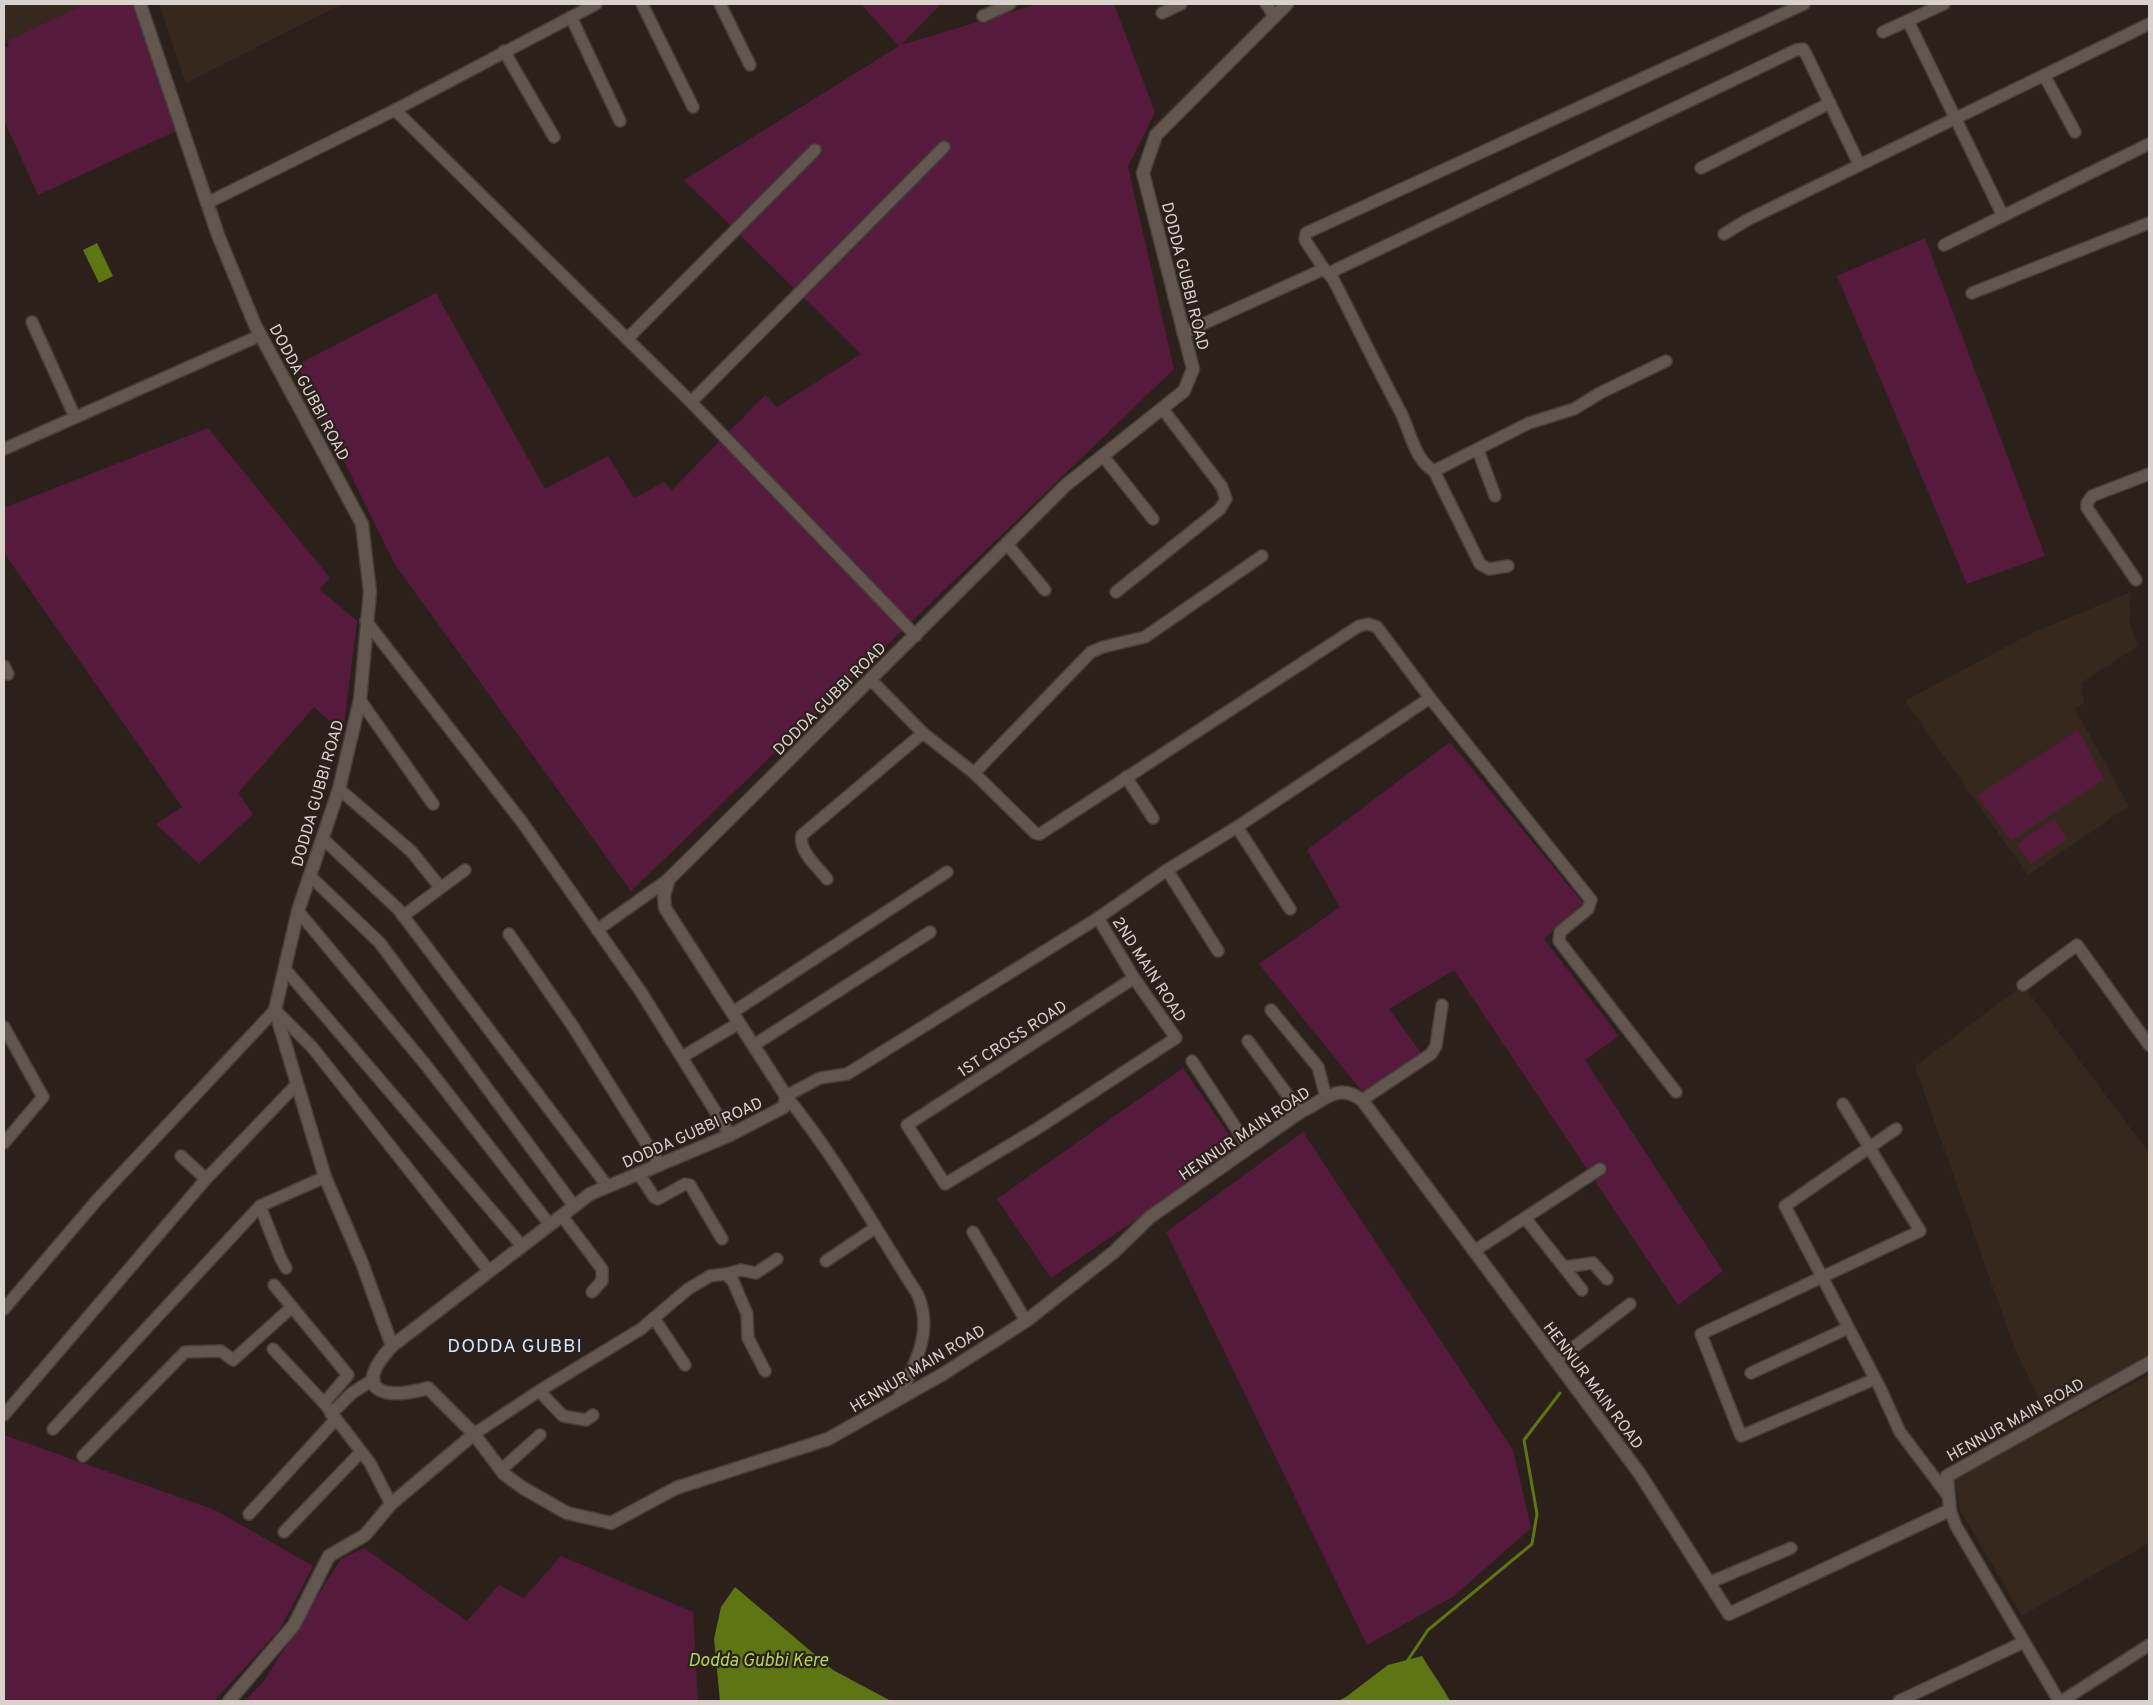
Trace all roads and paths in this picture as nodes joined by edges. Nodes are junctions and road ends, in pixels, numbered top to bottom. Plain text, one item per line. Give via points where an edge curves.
1 (140, 4) edge
2 (596, 4) edge
3 (642, 4) edge
4 (720, 4) edge
5 (1010, 4) edge
6 (1181, 4) edge
7 (1266, 4) edge
8 (1287, 4) edge
9 (1804, 4) edge
10 (1944, 4) edge
11 (1162, 13) dead end
12 (983, 16) dead end
13 (1275, 16) junction
14 (571, 17) junction
15 (1908, 21) junction
16 (2149, 24) edge
17 (1883, 32) dead end
18 (504, 51) junction
19 (750, 65) dead end
20 (2044, 74) junction
21 (1830, 103) junction
22 (693, 107) dead end
23 (395, 110) junction
24 (1955, 118) junction
25 (620, 121) dead end
26 (2075, 132) dead end
27 (554, 137) dead end
28 (2149, 144) edge
29 (944, 146) dead end
30 (814, 150) dead end
31 (1859, 164) junction
32 (1702, 168) dead end
33 (207, 203) junction
34 (2003, 216) junction
35 (2149, 223) edge
36 (1724, 234) dead end
37 (1944, 245) dead end
38 (1327, 271) junction
39 (1972, 293) dead end
40 (32, 322) dead end
41 (1183, 333) junction
42 (261, 335) junction
43 (627, 339) junction
44 (1666, 361) dead end
45 (691, 402) junction
46 (1162, 408) junction
47 (76, 417) junction
48 (4, 449) edge
49 (1478, 450) junction
50 (1103, 456) junction
51 (1434, 471) junction
52 (2149, 474) edge
53 (1495, 496) dead end
54 (1153, 519) dead end
55 (1007, 544) junction
56 (1262, 556) dead end
57 (1508, 566) dead end
58 (2136, 580) dead end
59 (1045, 590) dead end
60 (1116, 592) dead end
61 (366, 621) junction
62 (916, 636) junction
63 (871, 680) junction
64 (1430, 698) junction
65 (360, 700) junction
66 (923, 733) junction
67 (974, 773) junction
68 (1126, 777) junction
69 (339, 789) junction
70 (433, 804) dead end
71 (1153, 818) dead end
72 (1237, 827) junction
73 (322, 838) junction
74 (465, 870) dead end
75 (1167, 870) junction
76 (947, 872) dead end
77 (310, 876) junction
78 (669, 879) junction
79 (827, 879) dead end
80 (440, 887) junction
81 (1290, 909) dead end
82 (298, 911) junction
83 (403, 916) junction
84 (1098, 918) junction
85 (597, 930) junction
86 (930, 932) dead end
87 (509, 934) dead end
88 (1218, 951) dead end
89 (285, 968) junction
90 (1134, 978) junction
91 (2023, 985) dead end
92 (1442, 1005) dead end
93 (275, 1010) junction
94 (1272, 1010) dead end
95 (736, 1018) junction
96 (4, 1027) edge
97 (1248, 1040) dead end
98 (754, 1045) junction
99 (2149, 1046) edge
100 (682, 1057) junction
101 (1192, 1061) dead end
102 (296, 1085) junction
103 (1676, 1092) dead end
104 (786, 1096) junction
105 (1326, 1097) junction
106 (1362, 1100) junction
107 (1843, 1104) dead end
108 (1300, 1112) junction
109 (907, 1125) joint
110 (1896, 1129) dead end
111 (730, 1135) junction
112 (4, 1143) edge
113 (1871, 1147) junction
114 (1249, 1148) junction
115 (181, 1156) dead end
116 (660, 1165) junction
117 (1600, 1169) dead end
118 (639, 1174) junction
119 (325, 1177) junction
120 (206, 1179) junction
121 (608, 1187) junction
122 (260, 1206) junction
123 (574, 1206) junction
124 (562, 1216) junction
125 (1525, 1218) junction
126 (550, 1225) junction
127 (875, 1228) junction
128 (973, 1232) dead end
129 (722, 1239) dead end
130 (522, 1246) junction
131 (1474, 1251) junction
132 (777, 1259) dead end
133 (826, 1261) dead end
134 (286, 1268) dead end
135 (1564, 1268) junction
136 (489, 1271) junction
137 (726, 1274) junction
138 (1607, 1279) dead end
139 (1822, 1279) junction
140 (274, 1285) dead end
141 (1582, 1290) dead end
142 (592, 1292) dead end
143 (1630, 1304) dead end
144 (292, 1308) junction
145 (4, 1309) edge
146 (654, 1318) junction
147 (1026, 1321) junction
148 (1848, 1328) junction
149 (392, 1346) junction
150 (273, 1349) dead end
151 (1556, 1361) junction
152 (2149, 1363) edge
153 (685, 1365) dead end
154 (765, 1371) dead end
155 (1751, 1373) dead end
156 (348, 1375) junction
157 (374, 1379) junction
158 (1875, 1379) junction
159 (539, 1391) junction
160 (898, 1399) junction
161 (324, 1403) junction
162 (4, 1415) edge
163 (592, 1416) dead end
164 (334, 1417) junction
165 (53, 1430) dead end
166 (474, 1434) junction
167 (540, 1435) dead end
168 (361, 1452) junction
169 (83, 1456) dead end
170 (501, 1470) junction
171 (391, 1504) junction
172 (1949, 1504) junction
173 (249, 1514) dead end
174 (284, 1532) dead end
175 (1791, 1548) dead end
176 (1711, 1582) junction
177 (2024, 1642) junction
178 (2149, 1645) edge
179 (229, 1701) edge
180 (1899, 1701) edge
181 (2061, 1701) edge

1 - 33 main road, DODDA GUBBI ROAD
2 - 14 street
3 - 22 street
4 - 19 street
5 - 12 street
6 - 11 street
7 - 13 street
8 - 13 main road, DODDA GUBBI ROAD
9 - 38 street via 1306,233 1305,240
10 - 15 street
13 - 41 main road, DODDA GUBBI ROAD via 1156,135 1143,173
14 - 18 street
14 - 25 street
15 - 17 street
15 - 24 street
16 - 20 street
18 - 23 street
18 - 27 street
20 - 24 street
20 - 26 street
21 - 31 street
21 - 32 street
21 - 38 street via 1803,49 1796,50
23 - 33 street
23 - 43 street
24 - 31 street
24 - 34 street
28 - 34 street
29 - 45 street
30 - 43 street
31 - 36 street
33 - 42 main road, DODDA GUBBI ROAD
34 - 37 street
35 - 39 street
38 - 41 street
38 - 51 street via 1400,409 1412,441 1424,462
40 - 47 street
41 - 46 main road, DODDA GUBBI ROAD via 1192,370 1184,390
42 - 47 street
42 - 61 main road, DODDA GUBBI ROAD via 362,524 370,592
43 - 45 street
44 - 49 street via 1574,409 1529,423
45 - 62 street
46 - 50 main road, DODDA GUBBI ROAD
46 - 60 street via 1222,487 1226,499 1220,509
47 - 48 street
49 - 51 street
49 - 53 street
50 - 54 street
50 - 55 main road, DODDA GUBBI ROAD via 1066,485
51 - 57 street via 1480,564 1489,569
52 - 58 street via 2092,496 2087,503 2087,508
55 - 59 street
55 - 62 main road, DODDA GUBBI ROAD
56 - 67 street via 1146,637 1092,652
61 - 65 main road, DODDA GUBBI ROAD
61 - 85 street via 522,822
62 - 63 main road, DODDA GUBBI ROAD
63 - 66 street
63 - 78 main road, DODDA GUBBI ROAD
64 - 68 street via 1377,627 1359,626
64 - 72 street
64 - 103 street via 1590,900 1588,909 1560,932 1558,941
65 - 69 main road, DODDA GUBBI ROAD
65 - 70 street
66 - 67 street
66 - 79 street via 802,836 800,843 803,849
67 - 68 street via 1035,833 1040,834
68 - 71 street
69 - 73 main road, DODDA GUBBI ROAD
69 - 80 street via 411,851
72 - 75 street
72 - 81 street
73 - 77 main road, DODDA GUBBI ROAD
73 - 83 street
74 - 80 street
75 - 84 street
75 - 88 street
76 - 95 street
77 - 82 main road, DODDA GUBBI ROAD
77 - 123 street via 380,943
78 - 85 street
78 - 95 main road, DODDA GUBBI ROAD via 664,895 666,908
80 - 83 street
82 - 89 main road, DODDA GUBBI ROAD
82 - 126 street via 425,1064
83 - 121 street
84 - 90 street, 2ND MAIN ROAD
84 - 104 street via 847,1074 820,1078
85 - 100 street
86 - 98 street
87 - 116 street via 572,1025
89 - 93 main road, DODDA GUBBI ROAD
89 - 130 street
90 - 109 street, 1ST CROSS ROAD
90 - 109 street, 2ND MAIN ROAD via 1176,1038 1035,1130 945,1184
91 - 99 street via 2077,945
92 - 106 street via 1436,1046 1431,1054
93 - 102 main road, DODDA GUBBI ROAD
93 - 136 street via 312,1047
93 - 145 street via 97,1200
94 - 105 street via 1318,1067
95 - 98 main road, DODDA GUBBI ROAD
95 - 100 street
96 - 112 street via 43,1097
97 - 108 street
98 - 104 main road, DODDA GUBBI ROAD
100 - 111 street
101 - 114 street
102 - 119 main road, DODDA GUBBI ROAD
102 - 120 street
104 - 111 main road, DODDA GUBBI ROAD via 784,1107
104 - 127 street
105 - 106 main road, HENNUR MAIN ROAD via 1350,1092
105 - 108 main road, HENNUR MAIN ROAD
106 - 131 main road, HENNUR MAIN ROAD
107 - 113 street
108 - 114 main road, HENNUR MAIN ROAD
110 - 113 street
111 - 116 main road, DODDA GUBBI ROAD
113 - 139 street via 1785,1206
113 - 139 street via 1920,1232
114 - 147 main road, HENNUR MAIN ROAD via 1150,1217 1114,1252
115 - 120 street
116 - 118 main road, DODDA GUBBI ROAD
117 - 125 street
118 - 121 main road, DODDA GUBBI ROAD
118 - 129 street via 658,1199 685,1184 690,1185
119 - 122 street
119 - 149 main road, DODDA GUBBI ROAD via 362,1263
120 - 162 street
121 - 123 main road, DODDA GUBBI ROAD via 590,1194
122 - 134 street
122 - 165 street
123 - 124 main road, DODDA GUBBI ROAD
124 - 126 main road, DODDA GUBBI ROAD
124 - 142 street via 602,1269 602,1281
125 - 131 street
125 - 135 street
126 - 130 main road, DODDA GUBBI ROAD
127 - 133 street
127 - 160 street via 918,1295 925,1322 916,1362
128 - 147 street
130 - 136 main road, DODDA GUBBI ROAD
131 - 151 main road, HENNUR MAIN ROAD
132 - 137 street via 756,1273 741,1270
135 - 138 street via 1593,1263
135 - 141 street
136 - 149 main road, DODDA GUBBI ROAD
137 - 146 street via 710,1276 688,1289
137 - 154 street via 733,1281 747,1314 748,1338
139 - 148 street
139 - 158 street via 1701,1334 1740,1436
140 - 144 street
143 - 151 street
144 - 156 street
144 - 169 street via 233,1360 221,1351 185,1352
146 - 153 street
146 - 159 street
147 - 160 main road, HENNUR MAIN ROAD
148 - 155 street
148 - 158 street
149 - 157 main road via 378,1363
150 - 161 street
151 - 176 main road, HENNUR MAIN ROAD via 1640,1474
152 - 172 main road, HENNUR MAIN ROAD via 1947,1476
156 - 157 street via 354,1380
156 - 161 street
157 - 164 street via 352,1393
157 - 166 main road, HENNUR MAIN ROAD via 382,1392 391,1395 428,1388
158 - 172 street via 1900,1432
159 - 163 street via 563,1416 586,1420
159 - 166 street
160 - 170 main road, HENNUR MAIN ROAD via 828,1439 676,1488 611,1523 567,1513 523,1488
161 - 164 street
164 - 168 street
164 - 173 street
166 - 170 main road, HENNUR MAIN ROAD
166 - 171 main road
167 - 170 street
168 - 171 street
168 - 174 street
171 - 179 main road via 365,1535 330,1556 294,1625
172 - 176 main road, HENNUR MAIN ROAD via 1730,1614
172 - 177 street via 1956,1526
175 - 176 street
177 - 180 street
177 - 181 street
178 - 181 street

